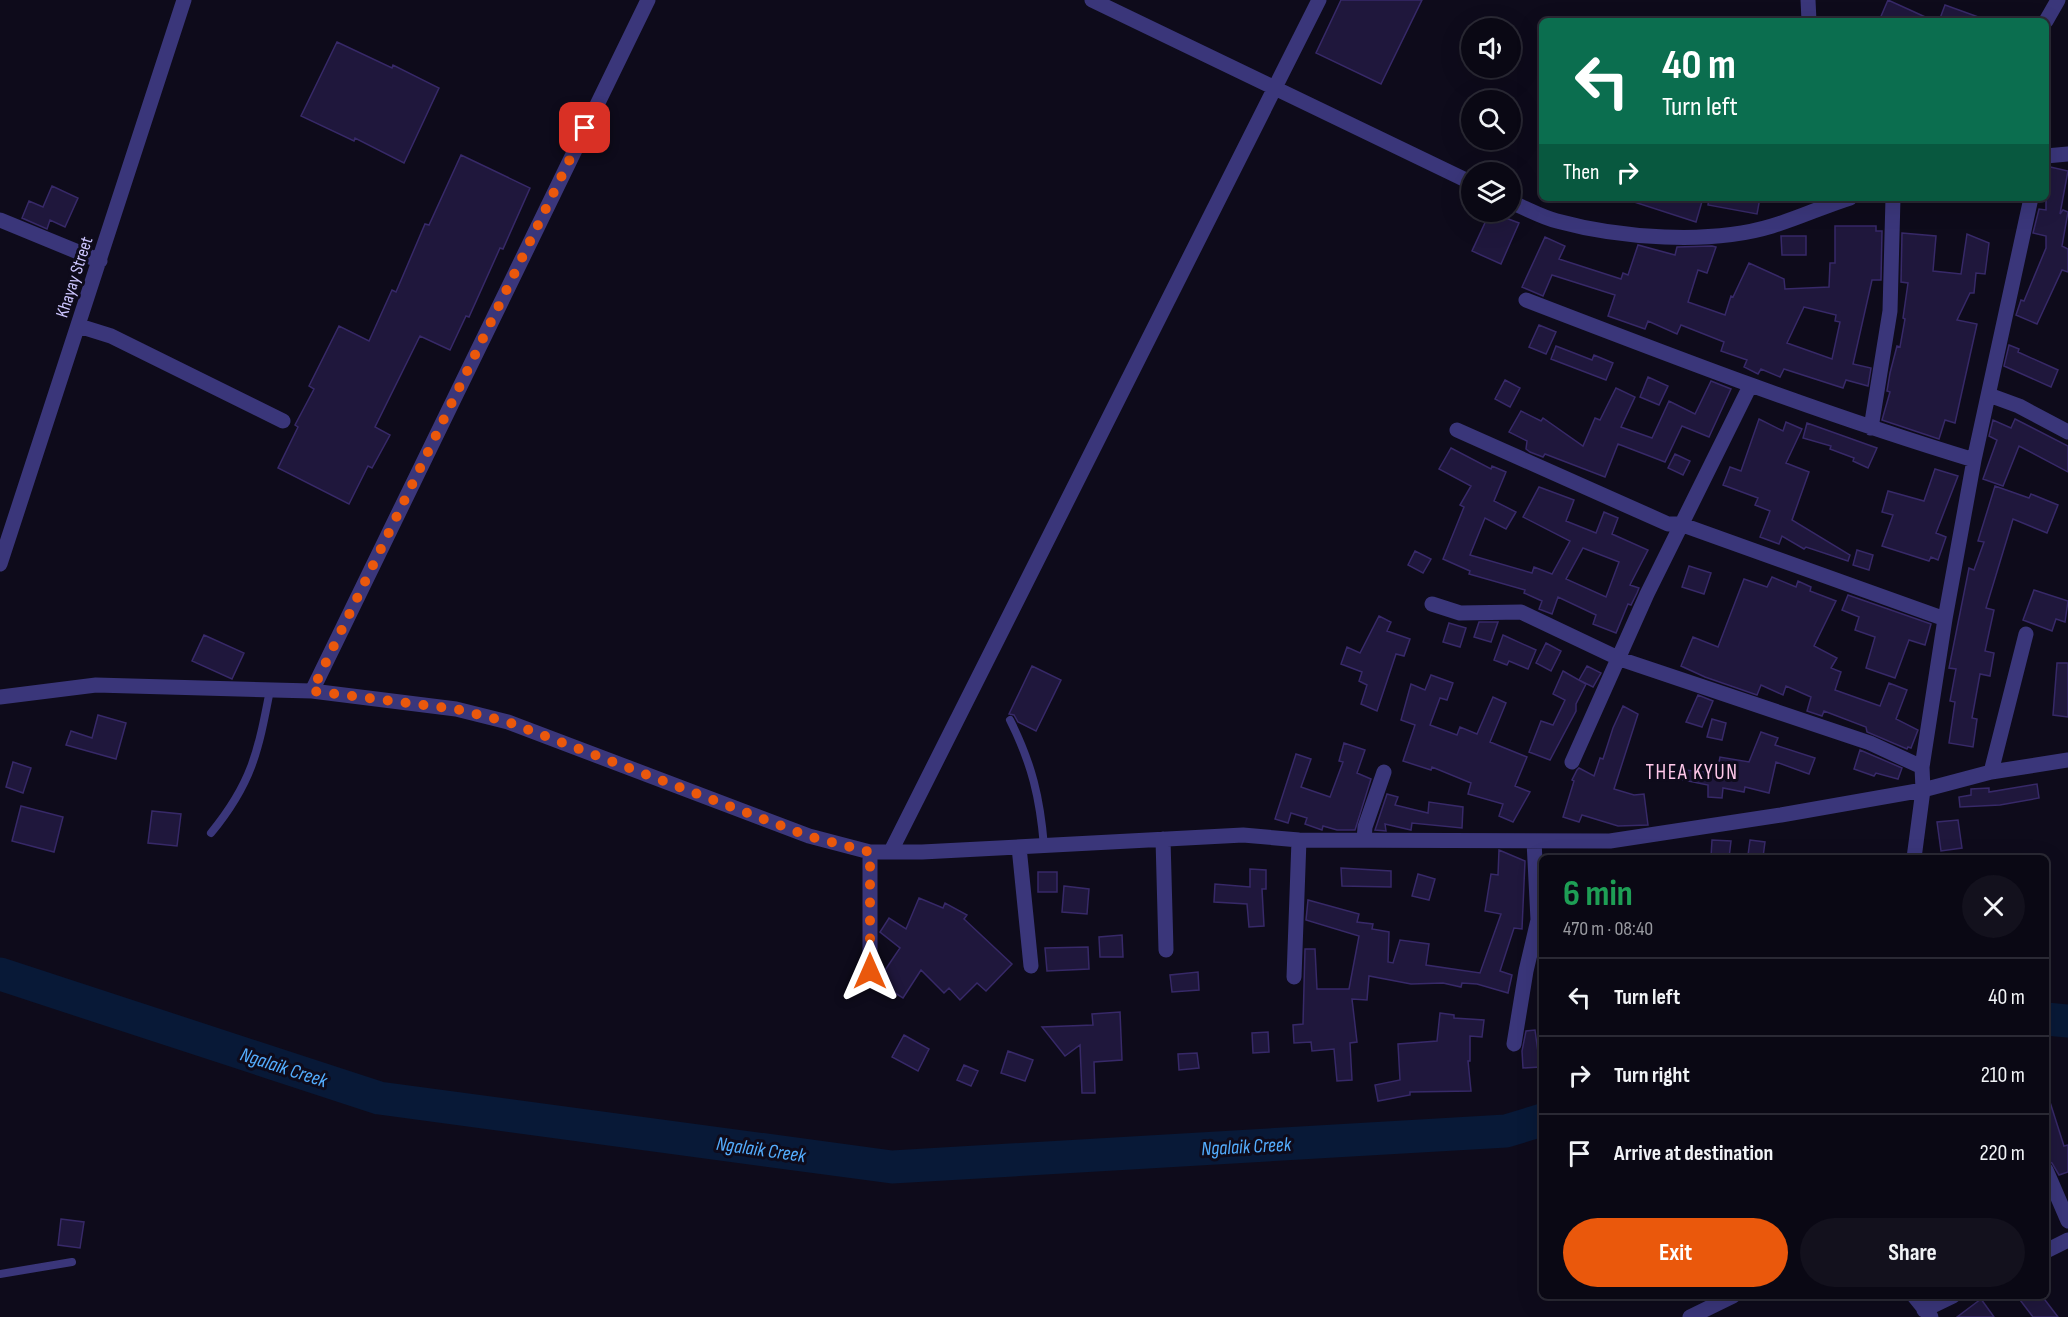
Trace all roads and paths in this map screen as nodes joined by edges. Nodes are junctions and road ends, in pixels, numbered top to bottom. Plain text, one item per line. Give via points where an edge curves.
1 (184, 0) edge
2 (648, 0) edge
3 (1092, 0) edge
4 (1319, 0) edge
5 (1808, 0) edge
6 (2058, 0) edge
7 (1809, 18) edge
8 (2048, 18) edge
9 (1277, 89) junction
10 (2068, 154) edge
11 (2049, 156) edge
12 (1461, 178) edge
13 (1831, 201) edge
14 (1893, 201) edge
15 (2030, 201) edge
16 (1812, 204) edge
17 (1521, 206) edge
18 (0, 220) edge
19 (100, 261) junction
20 (1526, 300) dead end
21 (79, 326) junction
22 (1750, 386) junction
23 (1989, 395) junction
24 (283, 422) dead end
25 (1871, 429) junction
26 (1457, 430) dead end
27 (2068, 432) edge
28 (1974, 460) junction
29 (1680, 525) junction
30 (0, 564) edge
31 (1432, 604) dead end
32 (1945, 619) junction
33 (2026, 634) dead end
34 (1620, 658) junction
35 (270, 690) junction
36 (312, 691) junction
37 (0, 697) edge
38 (1010, 720) dead end
39 (2068, 760) edge
40 (1572, 762) dead end
41 (1922, 767) junction
42 (1384, 771) dead end
43 (1991, 772) junction
44 (1923, 790) junction
45 (211, 833) dead end
46 (1163, 839) junction
47 (1299, 840) junction
48 (1364, 840) junction
49 (1534, 841) junction
50 (1044, 846) junction
51 (1019, 847) junction
52 (891, 851) junction
53 (870, 852) junction
54 (1914, 855) edge
55 (1166, 950) dead end
56 (1031, 966) dead end
57 (870, 971) dead end
58 (1294, 977) dead end
59 (1514, 1044) dead end
60 (2049, 1177) edge
61 (2068, 1221) edge
62 (2068, 1240) edge
63 (2049, 1250) edge
64 (72, 1262) dead end
65 (0, 1274) edge
66 (1727, 1299) edge
67 (1916, 1299) edge
68 (1949, 1299) edge
69 (1928, 1313) edge
70 (1690, 1317) edge

1 - 19 street, Khayay Street
2 - 36 street
3 - 9 street
4 - 9 street
5 - 7 street
6 - 8 street
9 - 12 street
9 - 52 street
10 - 11 street
13 - 16 street
14 - 25 street via 1890,311
15 - 23 street
16 - 17 street via 1772,226 1718,235 1667,236 1587,228 1554,221
18 - 19 street
19 - 21 street, Khayay Street
20 - 22 street
21 - 24 street via 111,336
21 - 30 street, Khayay Street
22 - 25 street
22 - 29 street
23 - 27 street
23 - 28 street
25 - 28 street
26 - 29 street via 1668,524
28 - 32 street
29 - 32 street
29 - 34 street
31 - 34 street via 1460,613 1521,612
32 - 41 street
33 - 43 street
34 - 40 street
34 - 41 street via 1870,743
35 - 36 street
35 - 37 street via 96,685
35 - 45 lane via 249,777
36 - 53 street via 456,709 508,722 808,836
38 - 50 lane via 1027,754 1041,801
39 - 43 street
41 - 44 street
42 - 48 street via 1367,818
43 - 44 street
44 - 49 street via 1610,841
44 - 54 street
46 - 47 street via 1243,835
46 - 50 street
46 - 55 street
47 - 48 street
47 - 58 street
48 - 49 street
49 - 59 street via 1538,920
50 - 51 street
51 - 52 street
51 - 56 street
52 - 53 street
53 - 57 street
60 - 61 street
62 - 63 street
64 - 65 lane
66 - 70 street
67 - 69 street
68 - 69 street

